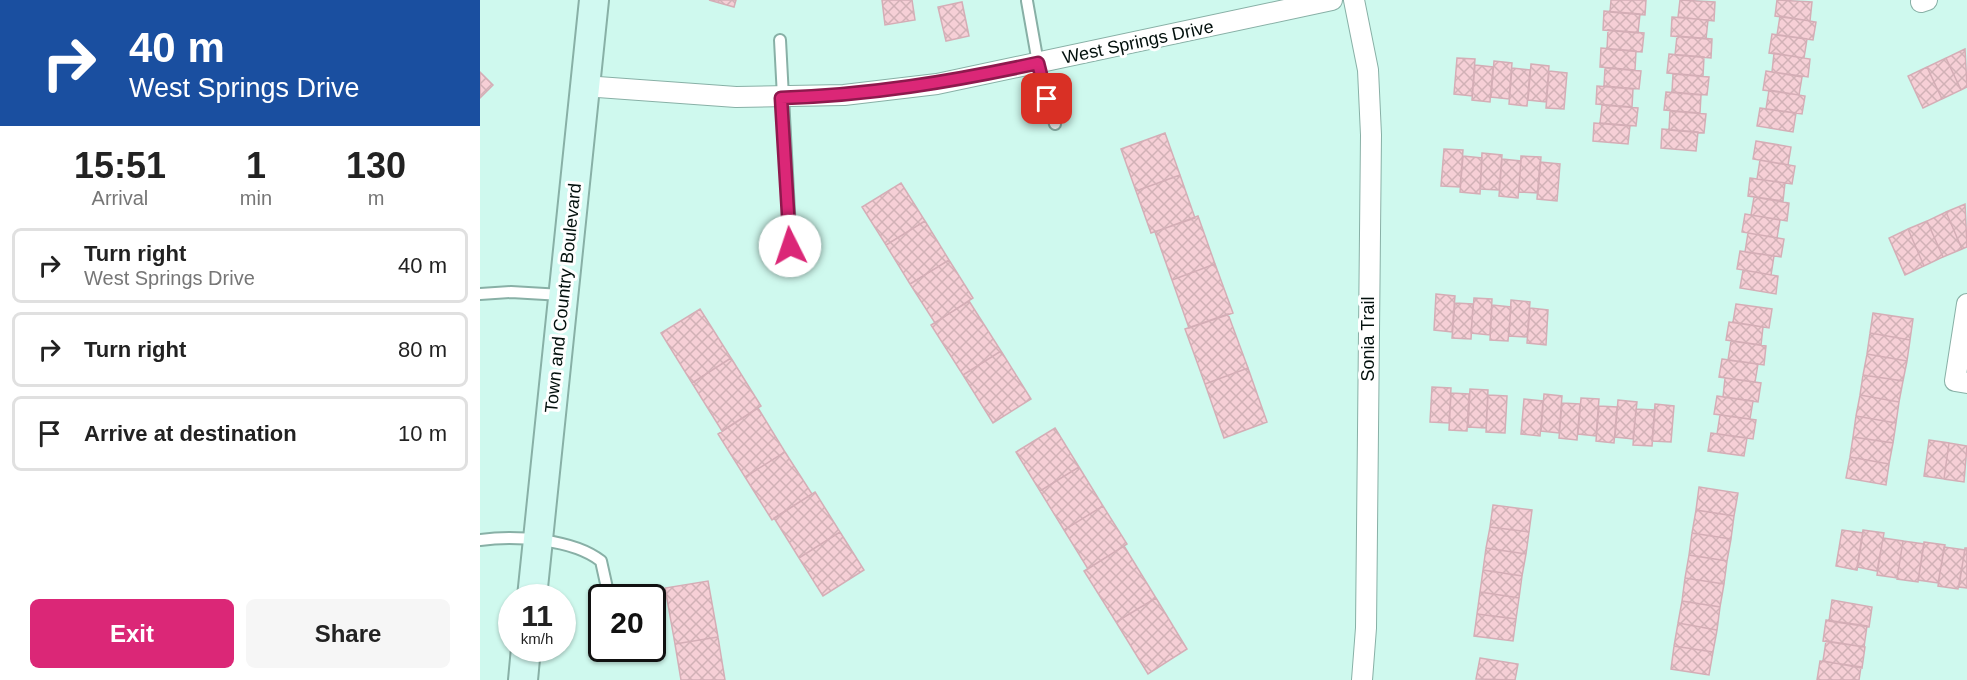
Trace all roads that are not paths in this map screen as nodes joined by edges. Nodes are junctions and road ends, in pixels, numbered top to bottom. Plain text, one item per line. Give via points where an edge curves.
1 (594, 0) edge
2 (1332, 0) edge
3 (1354, 0) edge
4 (1027, 2) dead end
5 (1296, 4) edge
6 (780, 40) dead end
7 (1038, 63) junction
8 (584, 86) junction
9 (781, 98) junction
10 (1055, 124) dead end
11 (792, 268) dead end
12 (480, 294) edge
13 (563, 295) junction
14 (1967, 304) edge
15 (1967, 383) edge
16 (480, 540) edge
17 (538, 542) junction
18 (533, 584) edge
19 (606, 584) edge
20 (525, 662) edge
21 (523, 680) edge
22 (1362, 680) edge

1 - 8 street, Town and Country Boulevard
2 - 5 street, West Springs Drive
3 - 22 street, Sonia Trail via 1368,70 1371,135 1366,628
4 - 7 lane
5 - 7 street, West Springs Drive
6 - 9 lane
7 - 9 street, West Springs Drive via 937,84 843,96
7 - 10 lane
8 - 9 street, West Springs Drive
8 - 13 street, Town and Country Boulevard
9 - 11 lane
12 - 13 lane
13 - 17 street, Town and Country Boulevard
14 - 15 street via 1955,381
16 - 17 lane
17 - 18 street, Town and Country Boulevard
17 - 19 lane via 575,546 601,561
20 - 21 street

